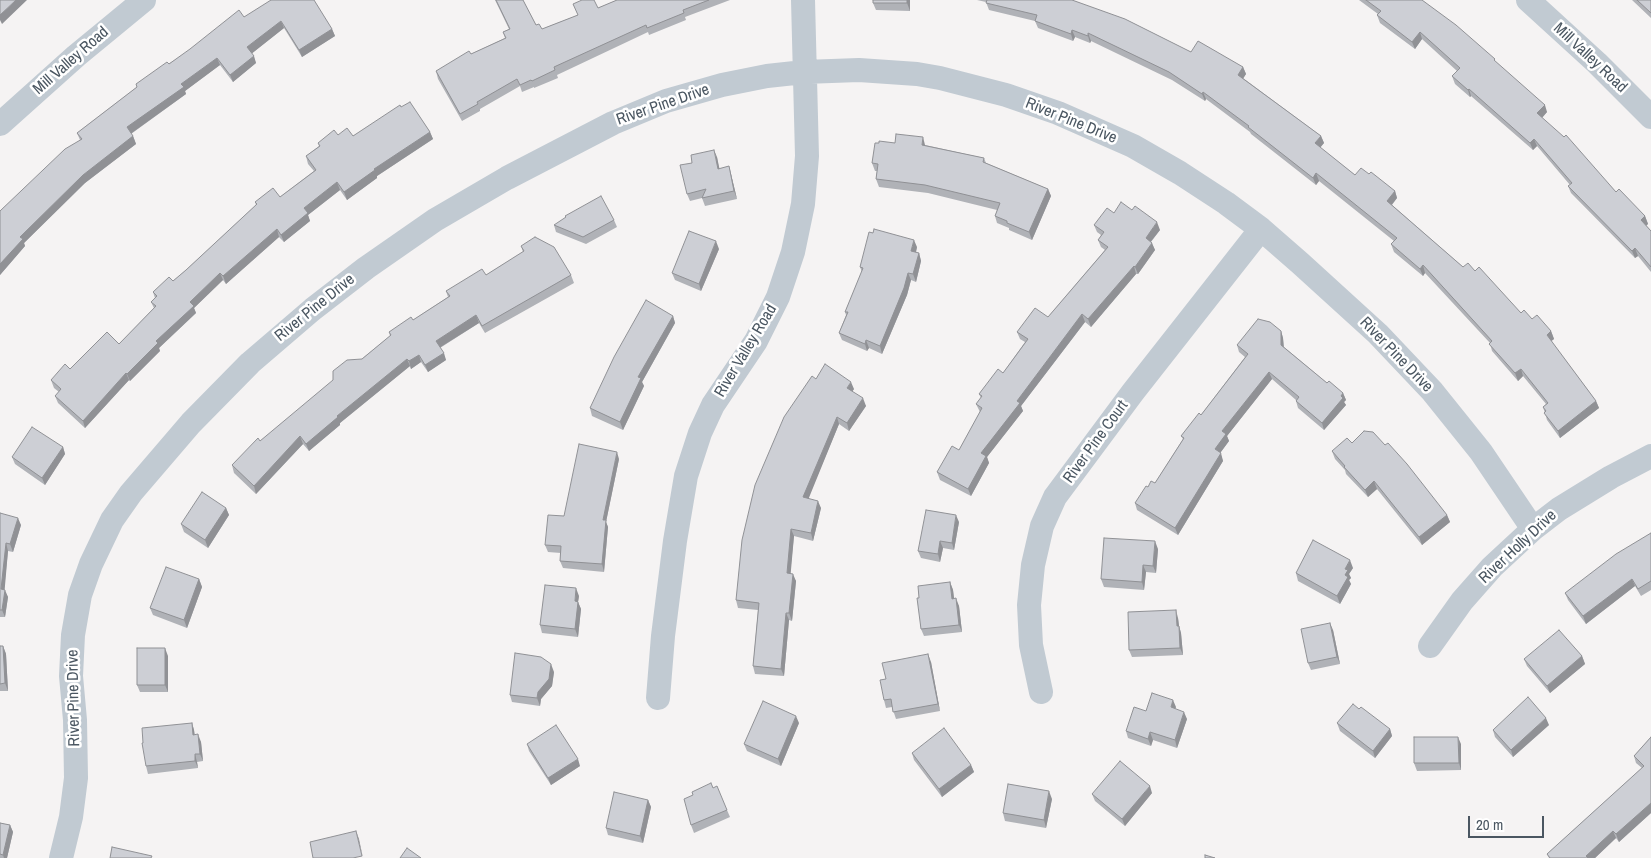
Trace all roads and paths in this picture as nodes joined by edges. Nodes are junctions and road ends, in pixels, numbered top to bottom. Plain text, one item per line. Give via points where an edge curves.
1 (144, 0) edge
2 (803, 0) edge
3 (1528, 0) edge
4 (804, 72) junction
5 (1651, 117) edge
6 (0, 124) edge
7 (1261, 230) junction
8 (1651, 456) edge
9 (1533, 529) junction
10 (1430, 646) dead end
11 (1041, 692) dead end
12 (658, 698) dead end
13 (61, 858) edge

1 - 6 street, Mill Valley Road
2 - 4 street, River Valley Road
3 - 5 street, Mill Valley Road
4 - 7 street, River Pine Drive via 860,70 917,74 1006,95 1058,113 1132,146 1180,173
4 - 12 street, River Valley Road via 807,156 803,204 793,252 778,298 756,341 713,405 686,476 674,541
4 - 13 street, River Pine Drive via 722,85 666,101 613,123 499,183 435,220 313,308 191,423 112,520 80,595 73,635 71,676 76,778
7 - 9 street, River Pine Drive via 1378,334 1432,391 1481,452
7 - 11 street, River Pine Court via 1055,497 1042,526 1032,565 1029,605 1031,645
8 - 9 street, River Holly Drive via 1559,508
9 - 10 street, River Holly Drive via 1492,567 1462,601

